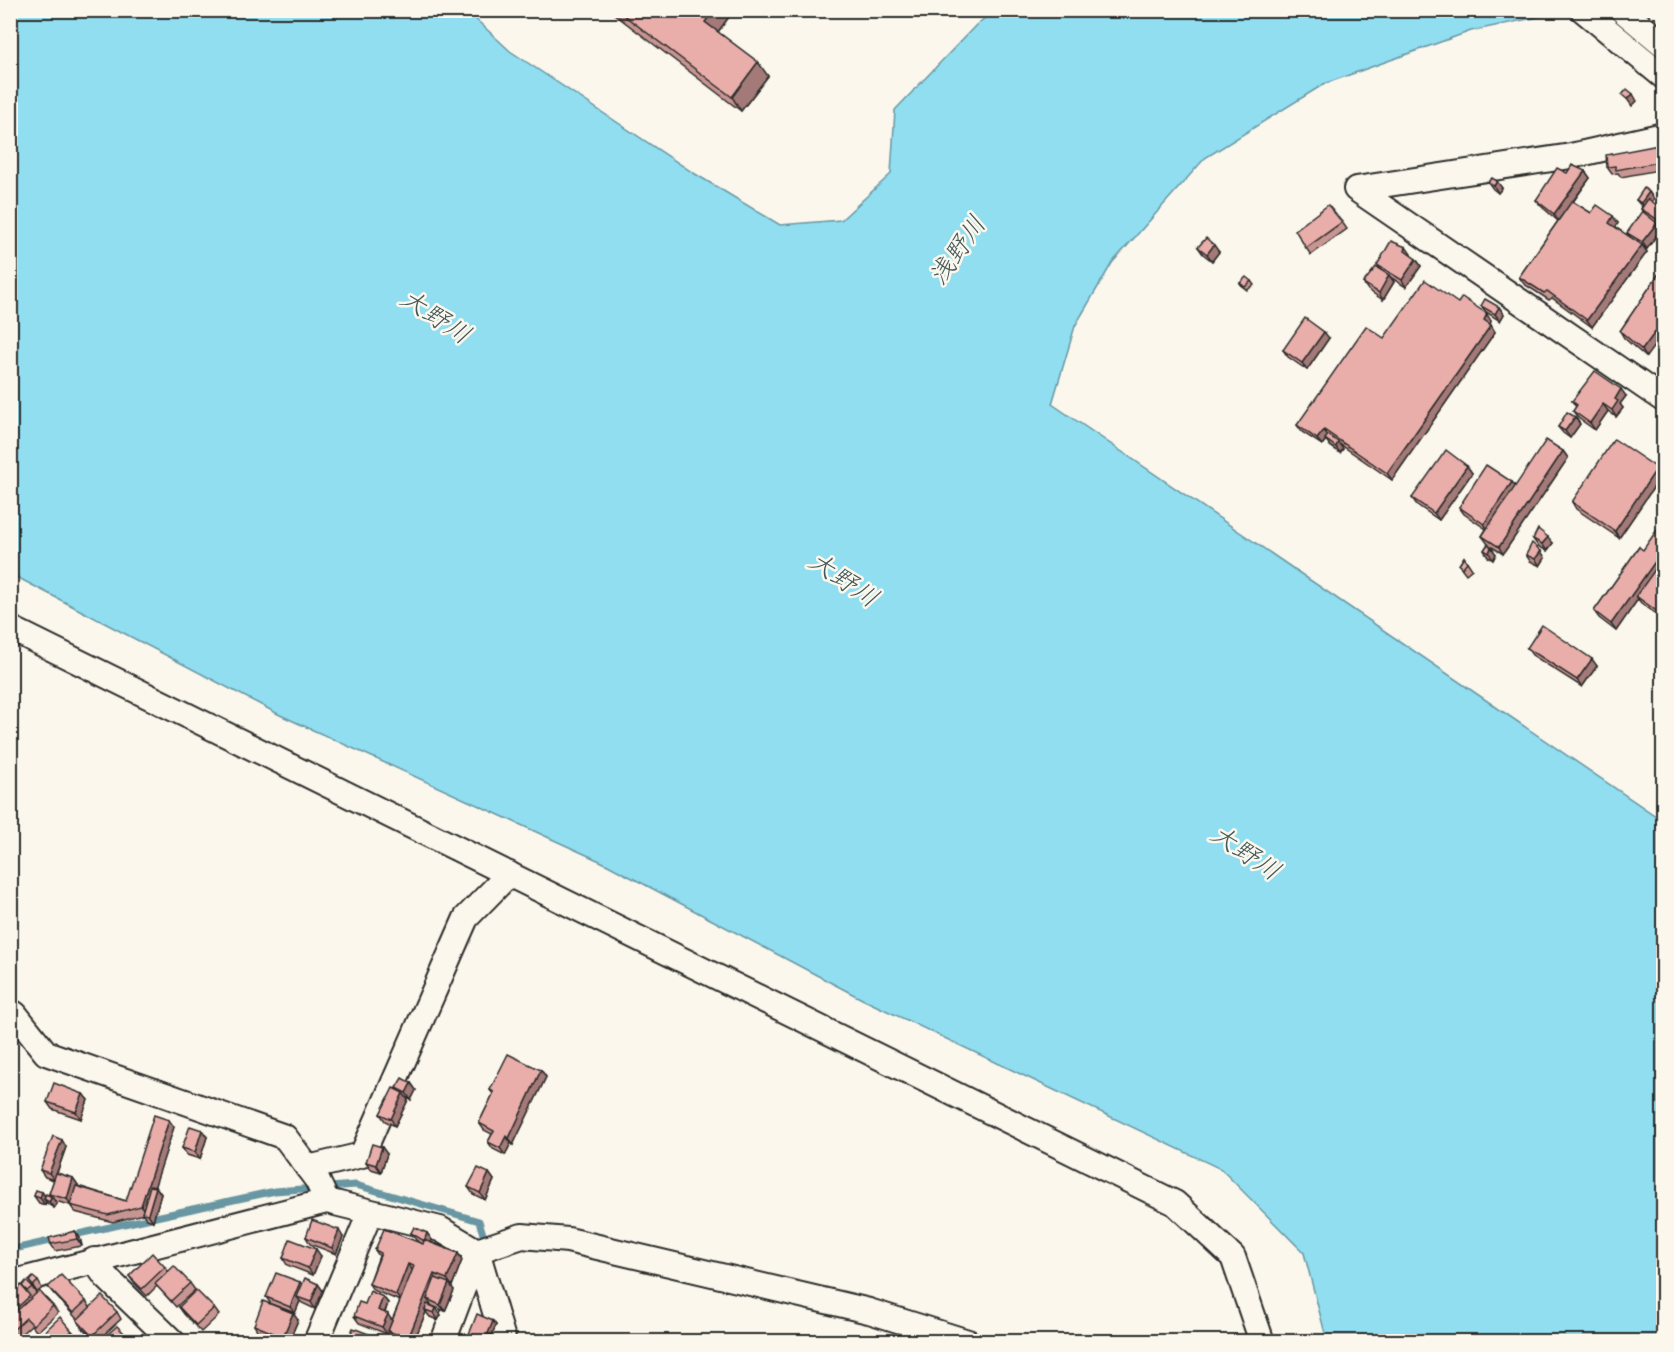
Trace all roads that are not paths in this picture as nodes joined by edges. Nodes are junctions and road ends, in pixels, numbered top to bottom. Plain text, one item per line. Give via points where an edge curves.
1 (1583, 10) edge
2 (1628, 15) edge
3 (1664, 45) edge
4 (1664, 77) edge
5 (1664, 135) edge
6 (1664, 400) edge
7 (10, 628) edge
8 (509, 874) junction
9 (10, 1011) edge
10 (319, 1185) junction
11 (370, 1213) junction
12 (486, 1248) junction
13 (94, 1260) junction
14 (10, 1283) edge
15 (173, 1341) edge
16 (316, 1341) edge
17 (444, 1341) edge
18 (504, 1341) edge
19 (968, 1341) edge
20 (1262, 1341) edge

1 - 4 street
2 - 3 street
5 - 6 street via 1571,156 1356,189
7 - 8 street
8 - 10 street via 466,918 362,1155
8 - 20 street via 1175,1203 1233,1257
9 - 10 street via 46,1053 285,1137
10 - 11 street
10 - 13 street
11 - 12 street via 440,1229
11 - 16 street
12 - 17 street
12 - 18 street
12 - 19 street via 522,1236 568,1240 869,1311
13 - 14 street
13 - 15 street via 105,1277

